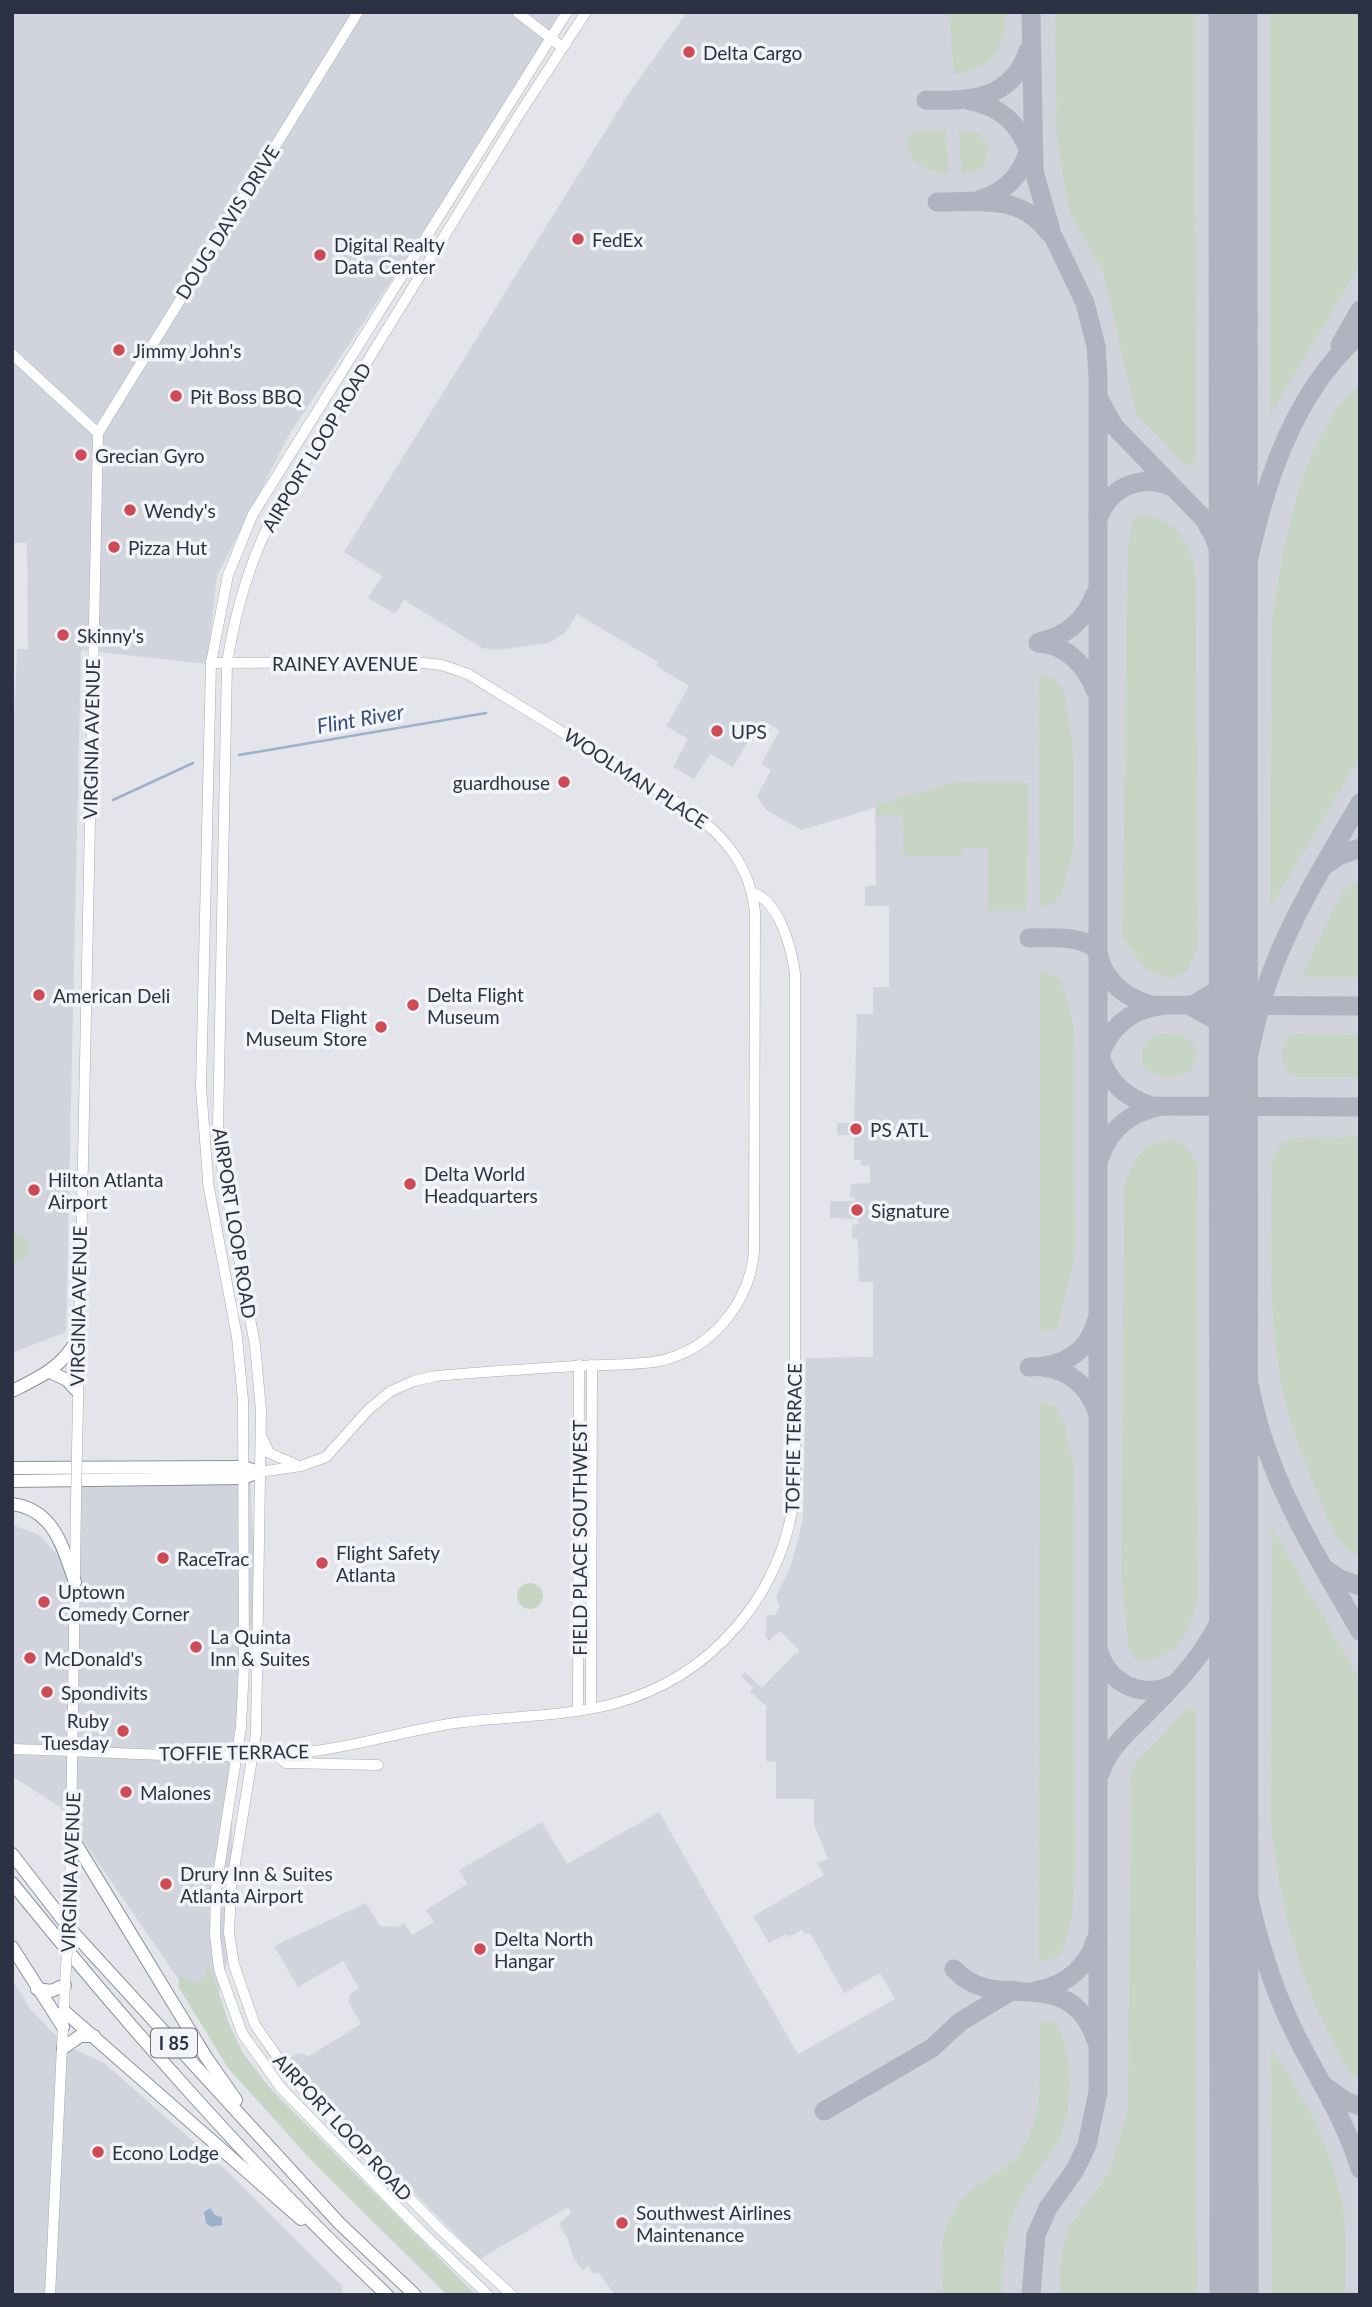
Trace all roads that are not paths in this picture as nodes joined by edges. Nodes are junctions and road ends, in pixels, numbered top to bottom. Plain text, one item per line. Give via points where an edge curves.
1 (358, 12) edge
2 (517, 12) edge
3 (567, 12) edge
4 (586, 12) edge
5 (550, 37) junction
6 (562, 47) junction
7 (12, 354) edge
8 (98, 433) junction
9 (211, 663) junction
10 (227, 663) junction
11 (476, 678) joint
12 (752, 893) junction
13 (77, 1340) junction
14 (592, 1365) junction
15 (579, 1366) junction
16 (50, 1373) junction
17 (76, 1390) junction
18 (12, 1391) edge
19 (261, 1433) junction
20 (301, 1466) junction
21 (12, 1468) edge
22 (259, 1472) junction
23 (243, 1473) junction
24 (12, 1481) edge
25 (579, 1482) junction
26 (592, 1482) junction
27 (12, 1504) edge
28 (579, 1563) junction
29 (591, 1563) junction
30 (75, 1582) junction
31 (579, 1627) junction
32 (591, 1628) junction
33 (591, 1709) junction
34 (578, 1711) junction
35 (12, 1749) edge
36 (74, 1751) junction
37 (237, 1755) junction
38 (276, 1755) junction
39 (253, 1756) junction
40 (378, 1765) dead end
41 (73, 1839) junction
42 (12, 1854) edge
43 (12, 1883) edge
44 (12, 1947) edge
45 (65, 1985) junction
46 (37, 1989) junction
47 (64, 2011) junction
48 (64, 2027) junction
49 (94, 2036) junction
50 (63, 2048) junction
51 (339, 2223) junction
52 (322, 2233) junction
53 (50, 2295) edge
54 (387, 2295) edge
55 (415, 2295) edge
56 (488, 2295) edge
57 (512, 2295) edge

1 - 8 main road, DOUG DAVIS DRIVE
2 - 5 main road
3 - 5 main road, AIRPORT LOOP ROAD
4 - 6 main road, AIRPORT LOOP ROAD
5 - 6 main road
5 - 9 main road, AIRPORT LOOP ROAD via 253,514 228,575
6 - 10 main road, AIRPORT LOOP ROAD via 271,519 234,615
7 - 8 main road
8 - 13 main road, VIRGINIA AVENUE
9 - 10 main road, RAINEY AVENUE
9 - 23 main road, AIRPORT LOOP ROAD via 201,1087 208,1181 240,1364
10 - 11 main road, RAINEY AVENUE via 424,662
10 - 19 main road, AIRPORT LOOP ROAD via 218,1128 258,1364
11 - 12 main road, WOOLMAN PLACE via 707,823 738,859
12 - 14 main road, WOOLMAN PLACE via 753,1267 741,1298 704,1342 673,1357 638,1364
12 - 33 main road, TOFFIE TERRACE via 762,898 781,923 794,974 792,1514 784,1547 757,1604 724,1641 696,1665 650,1690
13 - 16 highway
13 - 17 main road, VIRGINIA AVENUE
14 - 15 main road, WOOLMAN PLACE
14 - 26 main road, FIELD PLACE SOUTHWEST
15 - 20 main road, WOOLMAN PLACE via 436,1376 391,1391 336,1449
15 - 25 main road, FIELD PLACE SOUTHWEST
16 - 17 highway
16 - 18 highway
17 - 30 main road, VIRGINIA AVENUE, bridge
19 - 20 main road via 269,1453
19 - 22 main road, AIRPORT LOOP ROAD
20 - 22 main road
21 - 23 highway
22 - 23 highway
22 - 39 main road, AIRPORT LOOP ROAD
23 - 24 highway
23 - 37 main road, AIRPORT LOOP ROAD via 244,1665
25 - 26 main road
25 - 28 main road, FIELD PLACE SOUTHWEST
26 - 29 main road, FIELD PLACE SOUTHWEST
27 - 30 highway via 33,1510 54,1530
28 - 29 main road
28 - 31 main road, FIELD PLACE SOUTHWEST
29 - 32 main road, FIELD PLACE SOUTHWEST
30 - 36 main road, VIRGINIA AVENUE
31 - 32 main road
31 - 34 main road, FIELD PLACE SOUTHWEST
32 - 33 main road, FIELD PLACE SOUTHWEST
33 - 34 main road, TOFFIE TERRACE
34 - 38 main road, TOFFIE TERRACE via 448,1724 338,1749
35 - 36 main road, TOFFIE TERRACE
36 - 37 main road, TOFFIE TERRACE
36 - 41 main road, VIRGINIA AVENUE
37 - 39 main road, TOFFIE TERRACE
37 - 56 main road, AIRPORT LOOP ROAD via 216,1888 215,1935 219,1969 242,2033 281,2088
38 - 39 main road, TOFFIE TERRACE
38 - 40 main road via 286,1763
39 - 57 main road, AIRPORT LOOP ROAD via 229,1908 233,1965 255,2025 292,2078 439,2228
41 - 45 main road, VIRGINIA AVENUE, bridge
41 - 51 highway via 225,2085 256,2126 328,2200
42 - 51 highway, I 85 via 70,1929
43 - 52 highway, I 85 via 168,2067
44 - 46 highway
45 - 46 highway via 51,1991
45 - 47 main road, VIRGINIA AVENUE
46 - 48 highway
47 - 48 main road, VIRGINIA AVENUE
47 - 49 highway
48 - 50 main road, VIRGINIA AVENUE
49 - 50 highway via 80,2036
49 - 52 highway via 247,2174
50 - 53 main road, VIRGINIA AVENUE
51 - 55 highway, I 85
52 - 54 highway, I 85

